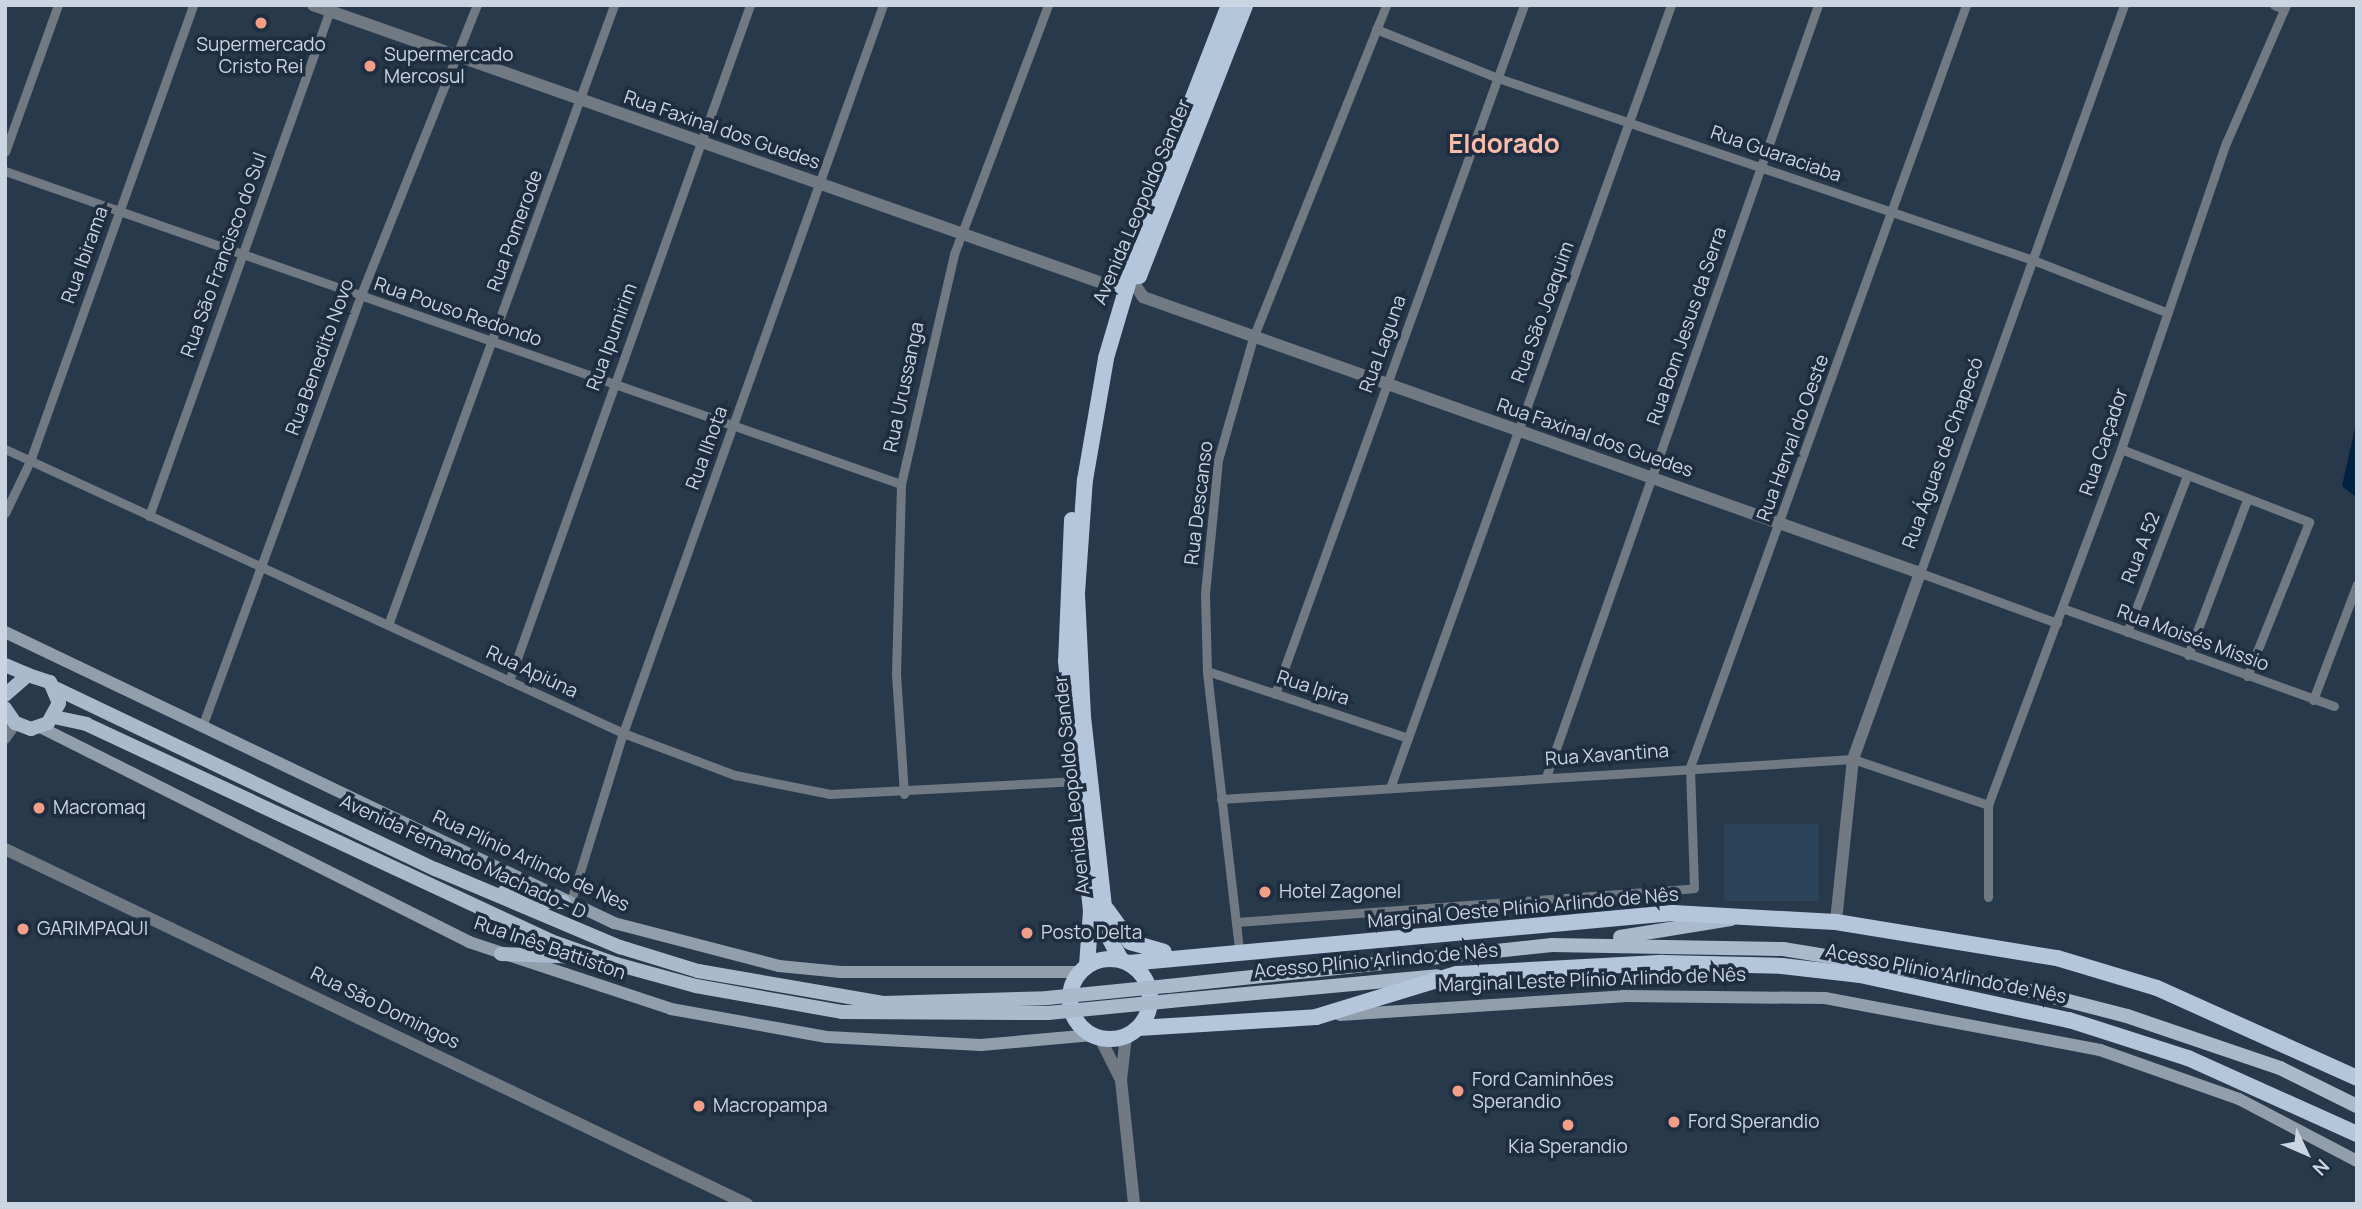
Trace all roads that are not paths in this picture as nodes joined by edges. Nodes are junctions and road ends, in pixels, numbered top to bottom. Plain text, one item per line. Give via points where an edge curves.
1 (58, 5) edge
2 (193, 5) edge
3 (313, 5) edge
4 (477, 5) edge
5 (614, 5) edge
6 (750, 5) edge
7 (883, 5) edge
8 (1048, 5) edge
9 (1229, 5) edge
10 (1245, 5) edge
11 (1386, 5) edge
12 (1524, 5) edge
13 (1671, 5) edge
14 (1818, 5) edge
15 (1966, 5) edge
16 (2124, 5) edge
17 (2274, 5) edge
18 (2285, 7) edge
19 (330, 8) edge
20 (1376, 29) junction
21 (458, 57) junction
22 (1498, 78) junction
23 (580, 100) junction
24 (1629, 123) junction
25 (701, 143) junction
26 (5, 152) edge
27 (1761, 167) junction
28 (5, 171) edge
29 (819, 185) junction
30 (120, 211) junction
31 (1893, 212) junction
32 (960, 234) junction
33 (242, 255) junction
34 (2033, 260) junction
35 (1124, 283) junction
36 (360, 297) junction
37 (2166, 312) junction
38 (1254, 338) junction
39 (494, 343) junction
40 (614, 384) junction
41 (1387, 386) junction
42 (734, 426) junction
43 (1518, 432) junction
44 (5, 449) edge
45 (2121, 449) junction
46 (30, 461) junction
47 (2187, 476) junction
48 (1651, 479) junction
49 (901, 484) junction
50 (2247, 500) junction
51 (5, 513) edge
52 (149, 516) junction
53 (1781, 524) junction
54 (265, 566) junction
55 (1920, 573) junction
56 (2357, 584) edge
57 (2062, 608) junction
58 (2057, 623) junction
59 (388, 625) junction
60 (5, 632) edge
61 (2127, 632) junction
62 (2188, 654) junction
63 (5, 665) edge
64 (1207, 671) junction
65 (28, 675) junction
66 (2247, 676) junction
67 (509, 681) junction
68 (55, 688) junction
69 (1275, 694) junction
70 (5, 695) edge
71 (2313, 700) junction
72 (2334, 706) dead end
73 (5, 708) edge
74 (54, 717) junction
75 (15, 723) junction
76 (203, 724) junction
77 (40, 727) junction
78 (623, 733) junction
79 (5, 738) edge
80 (1408, 738) junction
81 (1853, 759) junction
82 (1690, 767) junction
83 (1546, 777) junction
84 (1077, 781) junction
85 (1390, 788) junction
86 (904, 794) junction
87 (1221, 799) junction
88 (1988, 805) junction
89 (5, 849) edge
90 (435, 869) junction
91 (1988, 897) dead end
92 (567, 903) junction
93 (1106, 909) junction
94 (1731, 919) junction
95 (1236, 922) junction
96 (1836, 922) junction
97 (1552, 945) junction
98 (1239, 949) junction
99 (501, 954) junction
100 (1184, 954) junction
101 (596, 957) junction
102 (1125, 962) junction
103 (1084, 969) junction
104 (1457, 974) junction
105 (1169, 993) junction
106 (1047, 1006) junction
107 (1316, 1017) junction
108 (1132, 1032) junction
109 (1097, 1036) junction
110 (2357, 1078) edge
111 (1121, 1080) junction
112 (2357, 1106) edge
113 (2357, 1134) edge
114 (2357, 1161) edge
115 (747, 1204) edge
116 (1134, 1204) edge

1 - 26 street
2 - 30 street, Rua Ibirama
3 - 19 street, Rua Faxinal dos Guedes
4 - 21 street, Rua Benedito Novo
5 - 23 street, Rua Pomerode
6 - 25 street, Rua Ipumirim
7 - 29 street, Rua Ilhota
8 - 32 street, Rua Urussanga
9 - 35 highway, Avenida Leopoldo Sander
10 - 35 highway, Avenida Leopoldo Sander via 1139,276
11 - 20 street, Rua Descanso
12 - 22 street, Rua Laguna
13 - 24 street, Rua São Joaquim
14 - 27 street, Rua Bom Jesus da Serra
15 - 31 street, Rua Herval do Oeste
16 - 34 street, Rua Águas de Chapecó
17 - 18 street
18 - 37 street, Rua Caçador via 2226,143
19 - 21 street, Rua Faxinal dos Guedes
19 - 33 street, Rua São Francisco do Sul
20 - 22 street, Rua Guaraciaba
20 - 38 street, Rua Descanso
21 - 23 street, Rua Faxinal dos Guedes
21 - 36 street, Rua Benedito Novo
22 - 24 street, Rua Guaraciaba
22 - 41 street, Rua Laguna
23 - 25 street, Rua Faxinal dos Guedes
23 - 39 street, Rua Pomerode
24 - 27 street, Rua Guaraciaba
24 - 43 street, Rua São Joaquim
25 - 29 street, Rua Faxinal dos Guedes
25 - 40 street, Rua Ipumirim
27 - 31 street, Rua Guaraciaba
27 - 48 street, Rua Bom Jesus da Serra
28 - 30 street, Rua Pouso Redondo
29 - 32 street, Rua Faxinal dos Guedes
29 - 42 street, Rua Ilhota
30 - 33 street, Rua Pouso Redondo
30 - 46 street, Rua Ibirama
31 - 34 street, Rua Guaraciaba
31 - 53 street, Rua Herval do Oeste
32 - 35 street, Rua Faxinal dos Guedes
32 - 49 street, Rua Urussanga
33 - 36 street, Rua Pouso Redondo
33 - 52 street, Rua São Francisco do Sul
34 - 37 street, Rua Guaraciaba
34 - 55 street, Rua Águas de Chapecó
35 - 38 street, Rua Faxinal dos Guedes via 1143,297
35 - 84 highway, Avenida Leopoldo Sander via 1079,453 1071,530 1066,660
35 - 93 highway, Avenida Leopoldo Sander via 1094,423 1077,593 1083,717
36 - 39 street, Rua Pouso Redondo
36 - 54 street, Rua Benedito Novo
37 - 45 street, Rua Caçador
38 - 41 street, Rua Faxinal dos Guedes
38 - 64 street, Rua Descanso via 1218,460 1205,593
39 - 40 street, Rua Pouso Redondo
39 - 59 street, Rua Pomerode
40 - 42 street, Rua Pouso Redondo
40 - 67 street, Rua Ipumirim
41 - 43 street, Rua Faxinal dos Guedes
41 - 69 street, Rua Laguna
42 - 49 street, Rua Pouso Redondo
42 - 78 street, Rua Ilhota
43 - 48 street, Rua Faxinal dos Guedes
43 - 80 street, Rua São Joaquim
44 - 46 street, Rua Apiúna
45 - 47 street
45 - 57 street, Rua Caçador
46 - 51 street, Rua Ibirama
46 - 52 street, Rua Apiúna
47 - 50 street
47 - 61 street, Rua A 52
48 - 53 street, Rua Faxinal dos Guedes
48 - 83 street, Rua Bom Jesus da Serra
49 - 86 street, Rua Urussanga via 896,662
50 - 62 street
50 - 66 street via 2309,522
52 - 54 street, Rua Apiúna
53 - 55 street, Rua Faxinal dos Guedes
53 - 82 street, Rua Herval do Oeste
54 - 59 street, Rua Apiúna
54 - 76 street, Rua Benedito Novo
55 - 58 street, Rua Faxinal dos Guedes
55 - 81 street, Rua Águas de Chapecó
56 - 71 street
57 - 58 street, Rua Caçador
57 - 61 street, Rua Moisés Missio
58 - 88 street, Rua Caçador
59 - 67 street, Rua Apiúna
60 - 76 main road, Rua Plínio Arlindo de Nes
61 - 62 street, Rua Moisés Missio
62 - 66 street, Rua Moisés Missio
63 - 65 main road
64 - 69 street, Rua Ipira
64 - 87 street, Rua Descanso
65 - 68 main road, Avenida Fernando Machado - D
65 - 70 main road
66 - 71 street, Rua Moisés Missio
67 - 78 street, Rua Apiúna
68 - 74 main road
68 - 90 main road, Avenida Fernando Machado - D
69 - 80 street, Rua Ipira
71 - 72 street, Rua Moisés Missio
73 - 75 main road
74 - 77 main road
74 - 101 main road, Avenida Fernando Machado - D via 86,724
75 - 77 main road
75 - 79 street
76 - 92 main road, Rua Plínio Arlindo de Nes
77 - 99 main road, Rua Inês Battiston
78 - 86 street, Rua Apiúna via 785,787
78 - 92 street, Rua Ilhota
80 - 85 street, Rua São Joaquim
81 - 82 street, Rua Xavantina
81 - 88 street, Rua Xavantina
81 - 96 street, Rua Águas de Chapecó
82 - 83 street, Rua Xavantina
82 - 95 street, Rua Herval do Oeste via 1694,888
83 - 85 street, Rua Xavantina
84 - 86 street, Rua Apiúna
84 - 103 highway, Avenida Leopoldo Sander via 1093,937
85 - 87 street, Rua Xavantina
87 - 95 street, Rua Descanso
88 - 91 street, Rua Caçador
89 - 115 street, Rua São Domingos
90 - 92 main road via 535,902
90 - 106 main road, Avenida Fernando Machado - D via 555,924 698,971 883,1003
92 - 103 main road, Rua Plínio Arlindo de Nes via 614,923 779,966 841,972
93 - 100 highway via 1130,942
93 - 102 highway, Avenida Leopoldo Sander via 1107,934
94 - 96 highway, Marginal Oeste Plínio Arlindo de Nês
94 - 97 main road
94 - 98 highway, Marginal Oeste Plínio Arlindo de Nês via 1673,913
95 - 98 street, Rua Descanso
96 - 110 highway, Marginal Oeste Plínio Arlindo de Nês via 2057,958 2157,988
97 - 105 main road, Acesso Plínio Arlindo de Nês
97 - 112 main road, Acesso Plínio Arlindo de Nês via 1783,949 2014,987 2220,1047
98 - 100 highway, Marginal Oeste Plínio Arlindo de Nês
99 - 101 main road
99 - 109 main road, Rua Inês Battiston via 671,1009 827,1037 981,1045
100 - 102 highway, Marginal Oeste Plínio Arlindo de Nês
101 - 106 main road, Avenida Fernando Machado - D via 696,986 842,1012
102 - 103 highway
102 - 108 highway via 1150,990
103 - 109 highway via 1071,1005
104 - 105 main road, Acesso Plínio Arlindo de Nês
104 - 107 highway
104 - 113 highway, Acesso Plínio Arlindo de Nês via 1677,963 1860,975 2127,1038
105 - 106 main road, Avenida Fernando Machado - D, bridge
107 - 108 highway, Marginal Leste Plínio Arlindo de Nês
107 - 114 main road, Marginal Leste Plínio Arlindo de Nês via 1659,995 1825,998 2100,1050 2239,1099
108 - 109 highway
108 - 111 street
109 - 111 street
111 - 116 street

